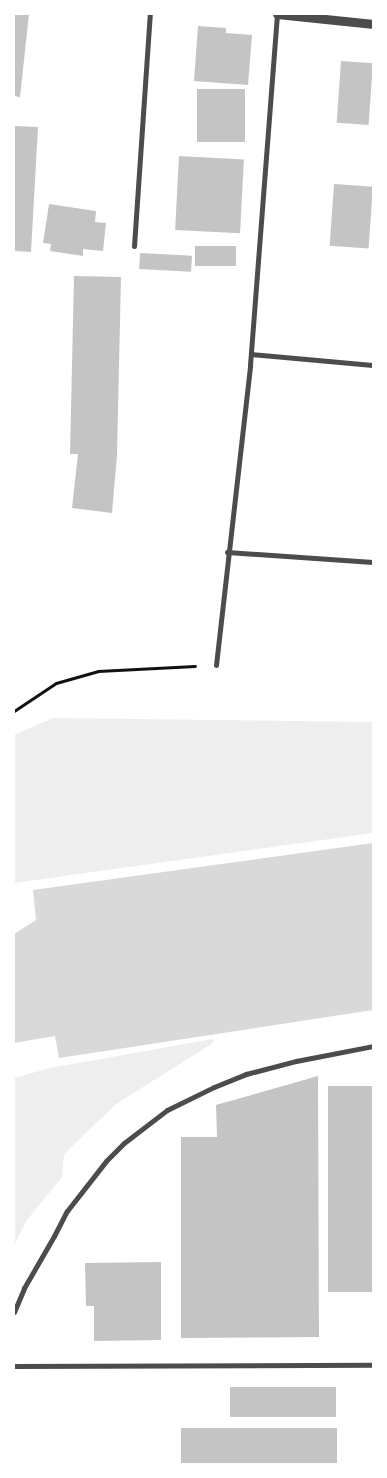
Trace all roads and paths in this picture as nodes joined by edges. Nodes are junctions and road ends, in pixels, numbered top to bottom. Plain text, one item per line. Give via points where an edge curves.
1 (150, 14) edge
2 (277, 14) edge
3 (373, 24) edge
4 (134, 246) dead end
5 (251, 354) junction
6 (373, 364) edge
7 (227, 552) junction
8 (373, 562) edge
9 (216, 665) joint
10 (14, 712) edge
11 (373, 1046) edge
12 (14, 1312) edge
13 (373, 1365) edge
14 (14, 1366) edge

1 - 4 street
2 - 3 street
2 - 5 street
5 - 6 street
5 - 7 street
7 - 8 street
7 - 9 street
9 - 10 path via 98,671 56,683
11 - 12 street via 246,1074 167,1110 124,1143 72,1204 24,1288
13 - 14 street

